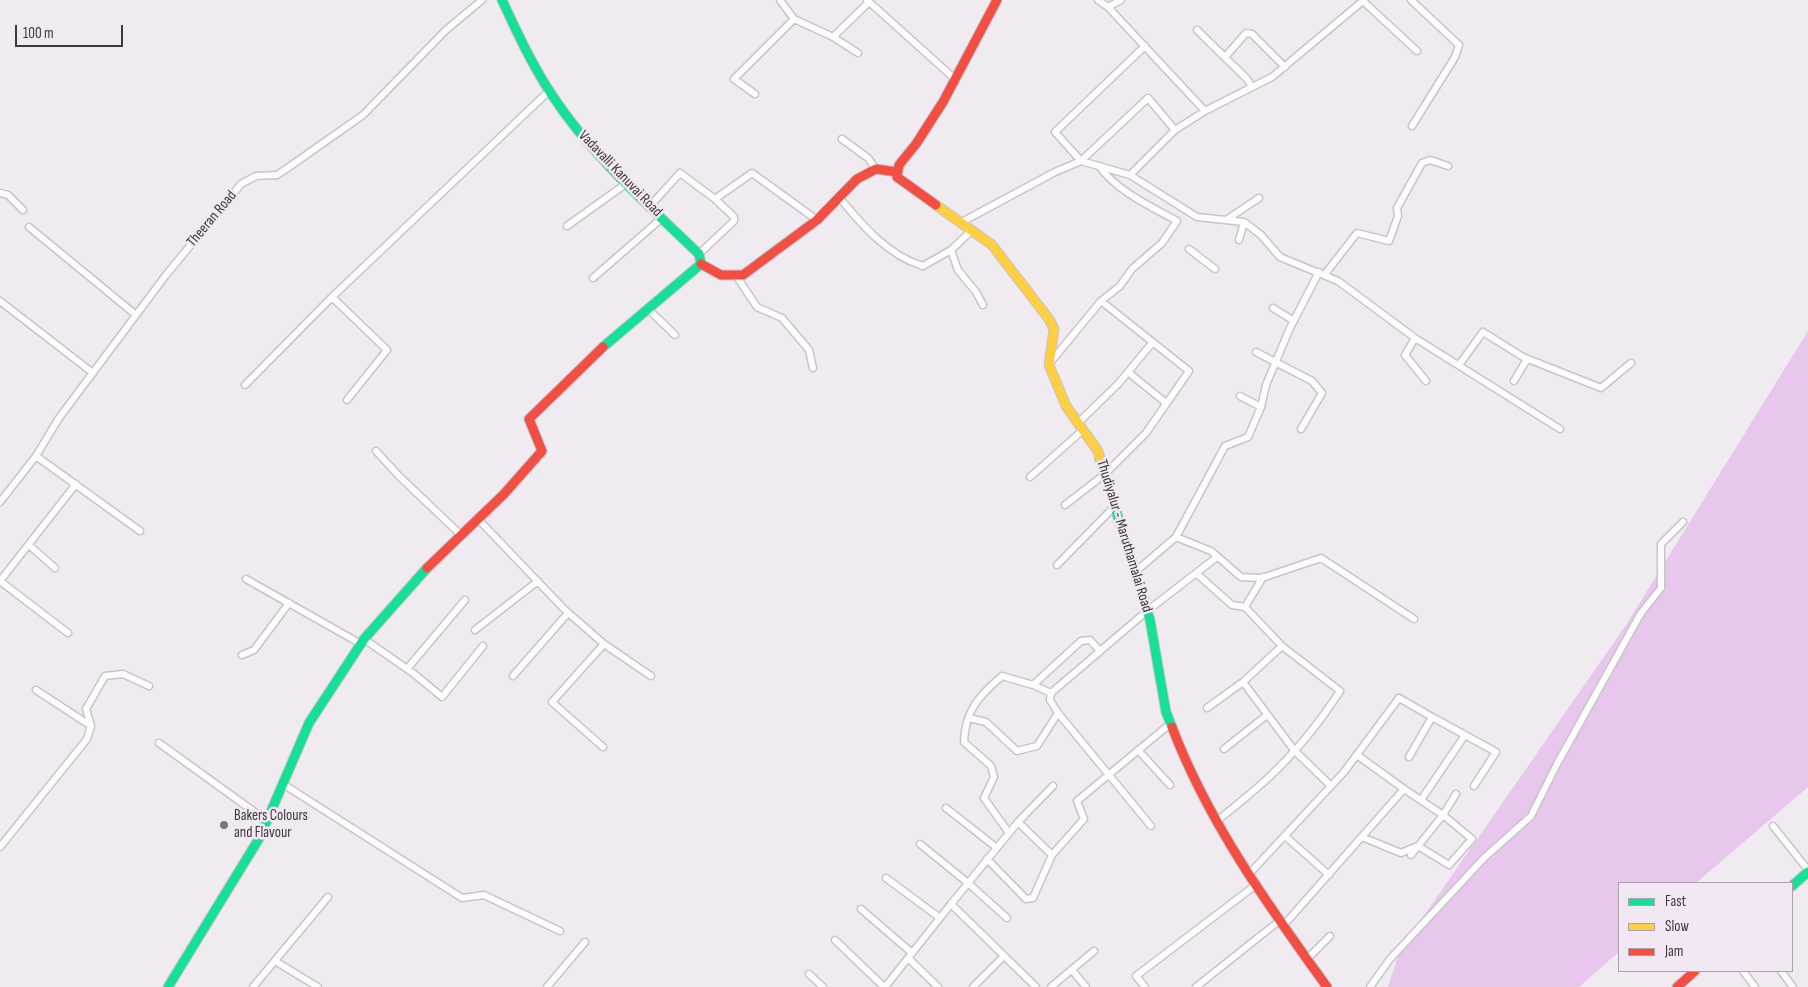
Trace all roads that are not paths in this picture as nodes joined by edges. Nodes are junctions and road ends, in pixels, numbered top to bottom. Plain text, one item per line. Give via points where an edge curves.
1 (482, 0) edge
2 (502, 0) edge
3 (780, 0) edge
4 (997, 0) edge
5 (1098, 0) edge
6 (1121, 0) edge
7 (1363, 0) edge
8 (1411, 0) edge
9 (868, 1) edge
10 (1108, 7) junction
11 (794, 19) junction
12 (1197, 30) dead end
13 (833, 37) junction
14 (1145, 46) junction
15 (1417, 51) dead end
16 (858, 53) dead end
17 (1225, 57) junction
18 (1285, 67) junction
19 (955, 79) junction
20 (1252, 87) junction
21 (549, 91) junction
22 (755, 94) dead end
23 (1205, 111) junction
24 (1412, 126) dead end
25 (1175, 130) junction
26 (842, 139) dead end
27 (1081, 161) junction
28 (1099, 166) junction
29 (1448, 166) dead end
30 (876, 169) junction
31 (897, 172) junction
32 (1130, 175) junction
33 (627, 183) junction
34 (0, 192) edge
35 (839, 197) junction
36 (1259, 198) dead end
37 (715, 199) junction
38 (650, 206) junction
39 (23, 210) dead end
40 (662, 218) junction
41 (817, 220) junction
42 (1226, 220) junction
43 (1244, 222) junction
44 (960, 223) junction
45 (567, 226) dead end
46 (29, 227) dead end
47 (971, 231) junction
48 (1240, 240) dead end
49 (1190, 249) dead end
50 (951, 250) junction
51 (699, 254) junction
52 (701, 264) junction
53 (1215, 270) dead end
54 (1322, 273) junction
55 (737, 277) junction
56 (593, 278) dead end
57 (332, 297) junction
58 (0, 301) edge
59 (1100, 301) junction
60 (983, 304) dead end
61 (1273, 308) dead end
62 (648, 309) junction
63 (136, 315) junction
64 (1294, 321) junction
65 (675, 335) dead end
66 (1415, 338) junction
67 (1152, 343) junction
68 (1256, 352) dead end
69 (1527, 359) junction
70 (1276, 362) junction
71 (1631, 363) dead end
72 (1049, 365) junction
73 (1459, 365) junction
74 (813, 368) dead end
75 (1128, 372) junction
76 (93, 373) junction
77 (1426, 381) dead end
78 (1514, 381) dead end
79 (245, 385) dead end
80 (1240, 396) dead end
81 (347, 400) dead end
82 (1166, 403) junction
83 (1261, 407) junction
84 (1081, 426) junction
85 (1560, 428) dead end
86 (1301, 429) dead end
87 (376, 451) dead end
88 (36, 456) junction
89 (1105, 474) junction
90 (1030, 477) dead end
91 (76, 484) junction
92 (0, 502) edge
93 (1065, 505) dead end
94 (1114, 507) junction
95 (478, 519) junction
96 (1683, 522) dead end
97 (140, 531) dead end
98 (461, 535) junction
99 (1176, 538) junction
100 (29, 545) junction
101 (1217, 557) junction
102 (1057, 565) dead end
103 (55, 568) dead end
104 (1135, 572) junction
105 (1197, 574) junction
106 (1263, 577) junction
107 (246, 579) dead end
108 (0, 581) edge
109 (538, 581) junction
110 (465, 600) dead end
111 (289, 603) junction
112 (1245, 607) junction
113 (1147, 611) junction
114 (568, 612) junction
115 (1414, 619) dead end
116 (475, 630) dead end
117 (68, 633) dead end
118 (363, 641) junction
119 (604, 644) junction
120 (483, 646) dead end
121 (1282, 646) junction
122 (1100, 651) junction
123 (242, 655) dead end
124 (407, 669) junction
125 (513, 676) dead end
126 (651, 676) dead end
127 (1243, 682) junction
128 (1034, 684) junction
129 (149, 686) dead end
130 (36, 690) dead end
131 (1051, 693) junction
132 (1207, 708) dead end
133 (1058, 713) junction
134 (1267, 714) junction
135 (1432, 717) junction
136 (969, 718) junction
137 (1170, 724) junction
138 (91, 726) junction
139 (1465, 735) junction
140 (159, 743) dead end
141 (603, 747) dead end
142 (1224, 749) dead end
143 (1138, 750) junction
144 (1294, 750) junction
145 (1356, 756) junction
146 (1409, 757) dead end
147 (1107, 776) junction
148 (283, 784) junction
149 (1170, 785) dead end
150 (1054, 786) dead end
151 (1331, 786) junction
152 (1474, 786) dead end
153 (1404, 789) junction
154 (1456, 794) dead end
155 (1421, 800) junction
156 (946, 808) dead end
157 (1443, 815) junction
158 (267, 821) junction
159 (1217, 821) junction
160 (1018, 822) junction
161 (1151, 826) dead end
162 (1773, 826) dead end
163 (1009, 833) junction
164 (1285, 836) junction
165 (1362, 837) junction
166 (920, 844) dead end
167 (1418, 846) junction
168 (0, 847) edge
169 (996, 848) junction
170 (1052, 855) junction
171 (1411, 855) dead end
172 (987, 859) junction
173 (1808, 871) edge
174 (1250, 874) junction
175 (1329, 875) junction
176 (886, 878) dead end
177 (968, 883) junction
178 (1257, 884) junction
179 (1793, 885) edge
180 (328, 897) dead end
181 (950, 904) junction
182 (861, 909) dead end
183 (940, 918) junction
184 (1007, 918) dead end
185 (1281, 924) junction
186 (560, 932) dead end
187 (1330, 936) dead end
188 (835, 940) dead end
189 (585, 942) dead end
190 (1094, 952) dead end
191 (910, 955) junction
192 (1004, 956) junction
193 (1307, 959) junction
194 (275, 961) junction
195 (1072, 970) junction
196 (1695, 972) edge
197 (1744, 972) edge
198 (1782, 972) edge
199 (809, 974) dead end
200 (168, 987) edge
201 (253, 987) edge
202 (318, 987) edge
203 (547, 987) edge
204 (824, 987) edge
205 (884, 987) edge
206 (938, 987) edge
207 (973, 987) edge
208 (1036, 987) edge
209 (1051, 987) edge
210 (1086, 987) edge
211 (1145, 987) edge
212 (1196, 987) edge
213 (1327, 987) edge
214 (1370, 987) edge
215 (1677, 987) edge
216 (1755, 987) edge
217 (1794, 987) edge

1 - 63 street, Theeran Road via 446,30 362,115 289,168 277,174 256,176 241,184
2 - 21 street, Vadavalli Kanuvai Road
3 - 11 street
4 - 19 street
5 - 10 street
6 - 10 street
7 - 15 street
7 - 18 street
8 - 24 street via 1459,45 1455,57
9 - 13 street
9 - 19 street
10 - 14 street
11 - 13 street
11 - 22 street via 734,79
12 - 17 street
13 - 16 street
14 - 23 street
14 - 27 street via 1055,132
17 - 18 street via 1246,33 1252,34
17 - 20 street
18 - 20 street via 1272,78
19 - 31 street
20 - 23 street
21 - 33 street, Vadavalli Kanuvai Road via 592,149
21 - 57 street
23 - 25 street
25 - 27 street via 1148,98
25 - 32 street
26 - 30 street via 868,158
27 - 28 street
27 - 44 street
28 - 32 street
28 - 59 street via 1108,179 1177,221 1162,242 1132,269 1120,286
29 - 54 street via 1430,160 1422,163 1397,208 1398,216 1389,241 1357,233
30 - 31 street
30 - 35 street via 857,179
31 - 44 street via 900,181
32 - 42 street via 1197,217
33 - 38 street, Vadavalli Kanuvai Road
33 - 45 street
34 - 39 street via 8,195
35 - 41 street
35 - 50 street via 863,226 912,263 923,266
36 - 42 street
37 - 38 street via 680,173
37 - 41 street via 752,173
37 - 51 street via 734,220
38 - 40 street, Vadavalli Kanuvai Road
40 - 51 street, Vadavalli Kanuvai Road
40 - 56 street
41 - 55 street
42 - 43 street
43 - 48 street
43 - 54 street via 1261,235 1280,257
44 - 47 street
46 - 63 street
47 - 50 street
47 - 72 street via 992,245 1049,319 1054,330
49 - 53 street
50 - 60 street via 958,270
51 - 52 street
52 - 55 street via 721,277
52 - 62 street
54 - 64 street
54 - 66 street via 1338,281
55 - 74 street via 757,307 782,318 809,350
57 - 79 street
57 - 81 street via 387,350
58 - 76 street
59 - 67 street
59 - 72 street
61 - 64 street
62 - 65 street
62 - 95 street via 528,419 542,451
63 - 76 street, Theeran Road
64 - 70 street
66 - 73 street
66 - 77 street via 1405,355
67 - 75 street
67 - 82 street via 1189,371
68 - 70 street
69 - 71 street via 1601,388
69 - 73 street via 1483,332
69 - 78 street
70 - 83 street
70 - 86 street via 1312,381 1322,394
72 - 84 street, Thudiyalur - Maruthamalai Road via 1066,406
73 - 85 street
75 - 82 street
75 - 84 street
76 - 88 street, Theeran Road via 59,418
80 - 83 street
82 - 89 street via 1146,433
83 - 99 street via 1248,437 1225,446
84 - 89 street, Thudiyalur - Maruthamalai Road via 1098,451
84 - 90 street
87 - 98 street
88 - 91 street
88 - 92 street, Theeran Road
89 - 93 street
89 - 94 street, Thudiyalur - Maruthamalai Road
91 - 97 street
91 - 100 street
94 - 102 street
94 - 104 street, Thudiyalur - Maruthamalai Road
95 - 98 street
95 - 109 street
96 - 214 street via 1661,544 1661,588 1641,613 1531,816 1477,865 1390,958
98 - 118 street via 416,579
99 - 101 street via 1211,551
99 - 104 street
100 - 103 street
100 - 108 street
101 - 105 street
101 - 106 street via 1241,577
104 - 113 street, Thudiyalur - Maruthamalai Road
105 - 112 street via 1232,605
105 - 113 street
106 - 112 street
106 - 115 street via 1321,558
107 - 111 street
108 - 117 street
109 - 114 street
109 - 116 street
110 - 124 street
111 - 118 street
111 - 123 street via 254,650
112 - 121 street
113 - 122 street
113 - 137 street, Thudiyalur - Maruthamalai Road
114 - 119 street
114 - 125 street
118 - 124 street
118 - 148 street via 309,723
119 - 126 street
119 - 141 street via 552,702
120 - 124 street via 442,698
121 - 127 street
121 - 144 street via 1340,691
122 - 128 street via 1090,640 1081,641
122 - 131 street
127 - 132 street
127 - 134 street
128 - 131 street
128 - 136 street via 1002,676 978,697
129 - 138 street via 123,674 105,676 86,709
130 - 138 street
131 - 133 street via 1050,700
133 - 136 street via 1037,746 1017,751 986,722
133 - 147 street
134 - 142 street
134 - 144 street
135 - 139 street
135 - 145 street via 1399,698
135 - 146 street
136 - 163 street via 964,742 991,766 994,777 984,798
137 - 143 street
137 - 159 street, Thudiyalur - Maruthamalai Road via 1193,778
138 - 168 street via 87,739
139 - 152 street via 1496,752
139 - 155 street
140 - 158 street
143 - 147 street
143 - 149 street
144 - 151 street
144 - 159 street via 1269,778
145 - 151 street
145 - 153 street
147 - 161 street
147 - 170 street via 1077,801 1084,819
148 - 158 street
148 - 186 street via 462,898 484,895
150 - 160 street
151 - 164 street
153 - 155 street
153 - 165 street
154 - 157 street
155 - 157 street
156 - 169 street
157 - 167 street
157 - 167 street via 1472,839 1449,865
158 - 200 street via 227,894
159 - 174 street, Thudiyalur - Maruthamalai Road
160 - 163 street
160 - 170 street
162 - 173 street
163 - 169 street
164 - 174 street
164 - 175 street
165 - 167 street via 1401,853
165 - 175 street
166 - 177 street
167 - 171 street
169 - 172 street
170 - 172 street via 1033,898 1026,899
172 - 177 street
173 - 179 street
174 - 178 street, Thudiyalur - Maruthamalai Road
175 - 185 street
176 - 183 street
177 - 181 street
177 - 184 street
178 - 185 street, Thudiyalur - Maruthamalai Road
178 - 211 street via 1136,976
180 - 194 street
181 - 183 street
181 - 192 street
182 - 191 street
183 - 191 street
185 - 193 street, Thudiyalur - Maruthamalai Road
185 - 212 street
187 - 193 street
188 - 205 street
189 - 203 street
190 - 195 street
191 - 205 street
191 - 206 street
192 - 207 street
192 - 208 street
193 - 213 street, Thudiyalur - Maruthamalai Road
194 - 201 street
194 - 202 street
195 - 209 street
195 - 210 street
196 - 215 street
197 - 216 street
198 - 217 street
199 - 204 street

